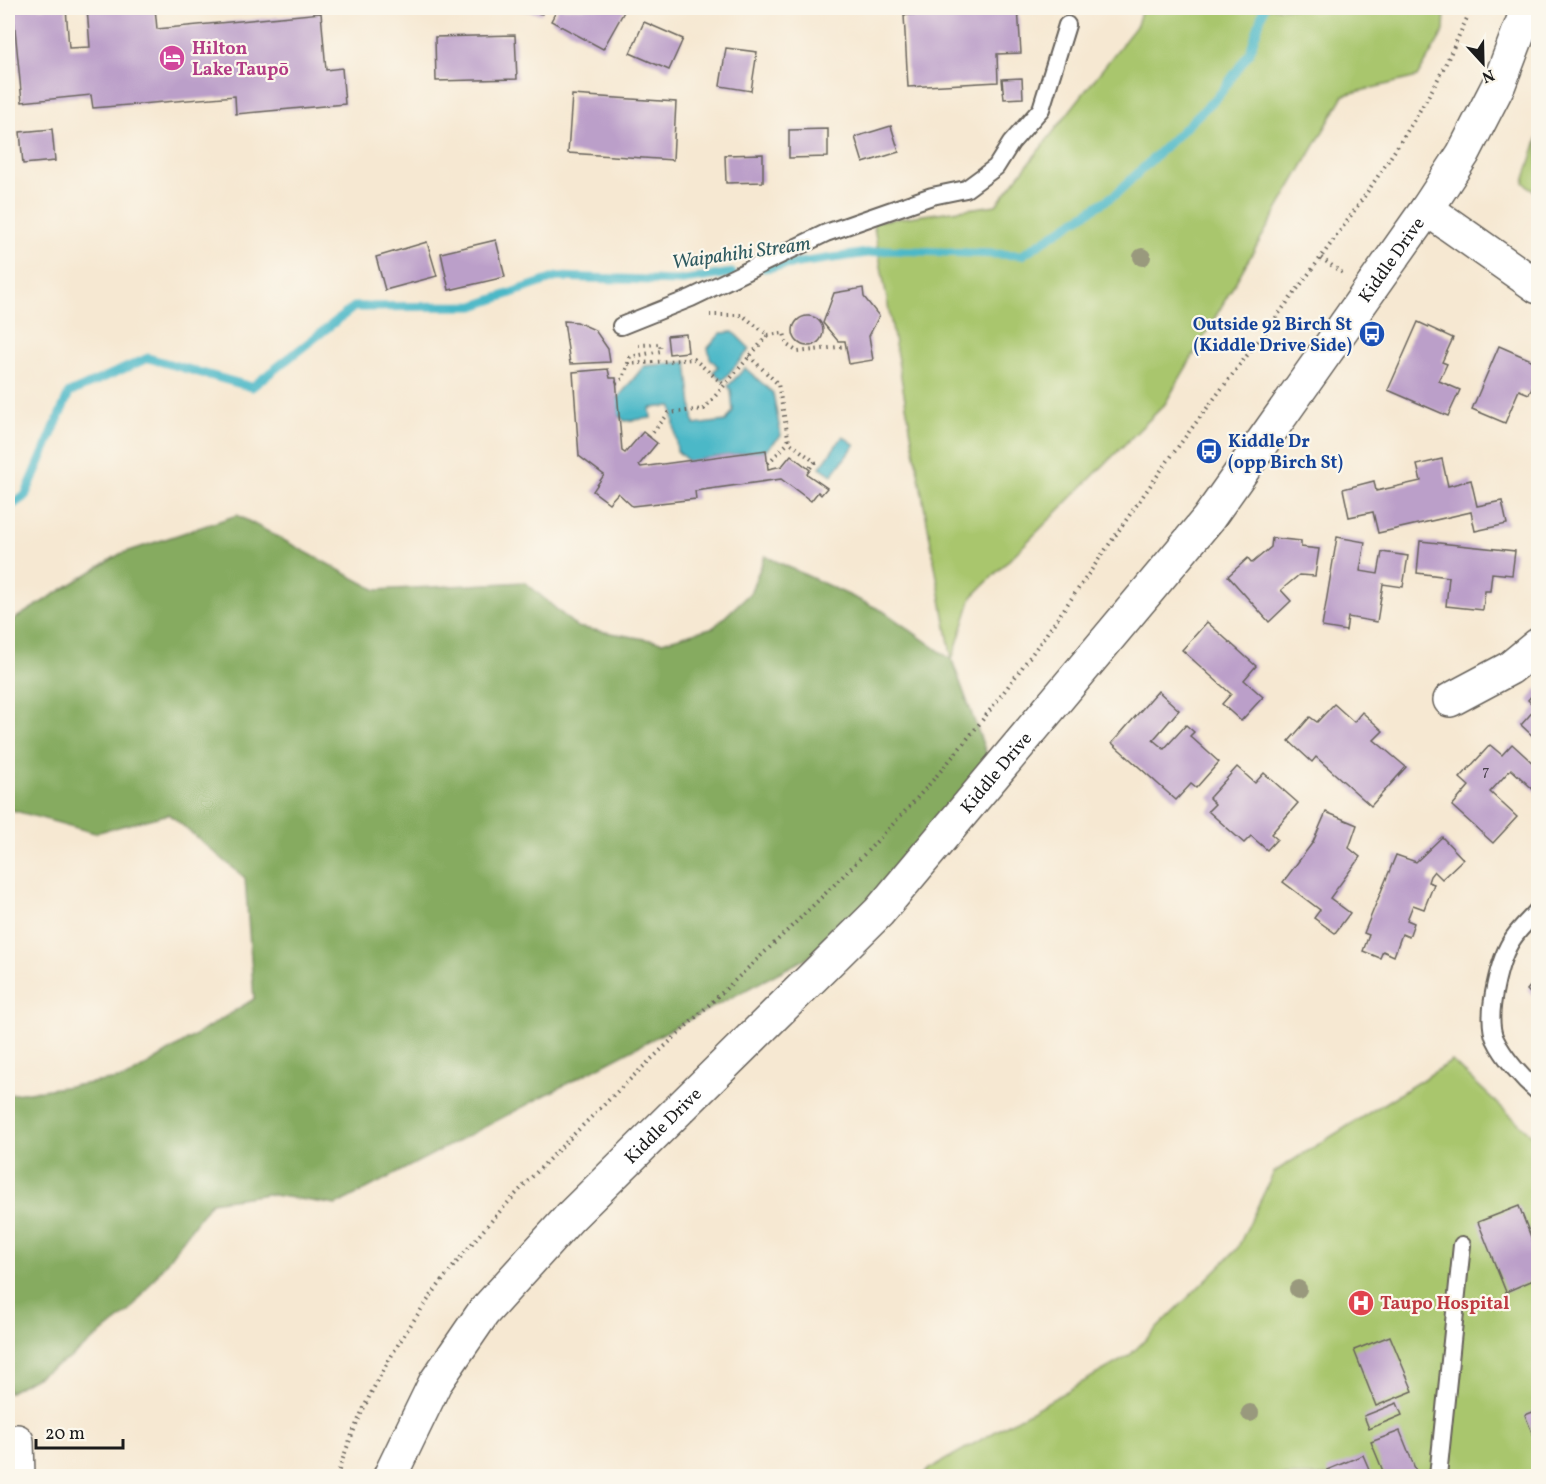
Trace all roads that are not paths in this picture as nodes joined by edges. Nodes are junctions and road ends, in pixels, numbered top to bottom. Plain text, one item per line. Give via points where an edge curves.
1 (1528, 8) edge
2 (1067, 25) dead end
3 (1427, 209) junction
4 (1539, 287) edge
5 (621, 326) dead end
6 (1539, 645) edge
7 (1450, 700) dead end
8 (1539, 910) edge
9 (1539, 1092) edge
10 (1462, 1245) dead end
11 (17, 1441) dead end
12 (18, 1476) edge
13 (390, 1476) edge
14 (1438, 1476) edge

1 - 3 street, Kiddle Drive via 1499,84
2 - 5 lane via 1041,109 996,167 966,189 932,196 826,233 691,298
3 - 4 street
3 - 13 street, Kiddle Drive via 1208,519 879,912 570,1217 483,1313 435,1383
6 - 7 street via 1510,668
8 - 9 lane via 1512,939 1490,1007 1494,1038 1524,1080
10 - 14 lane
11 - 12 street

